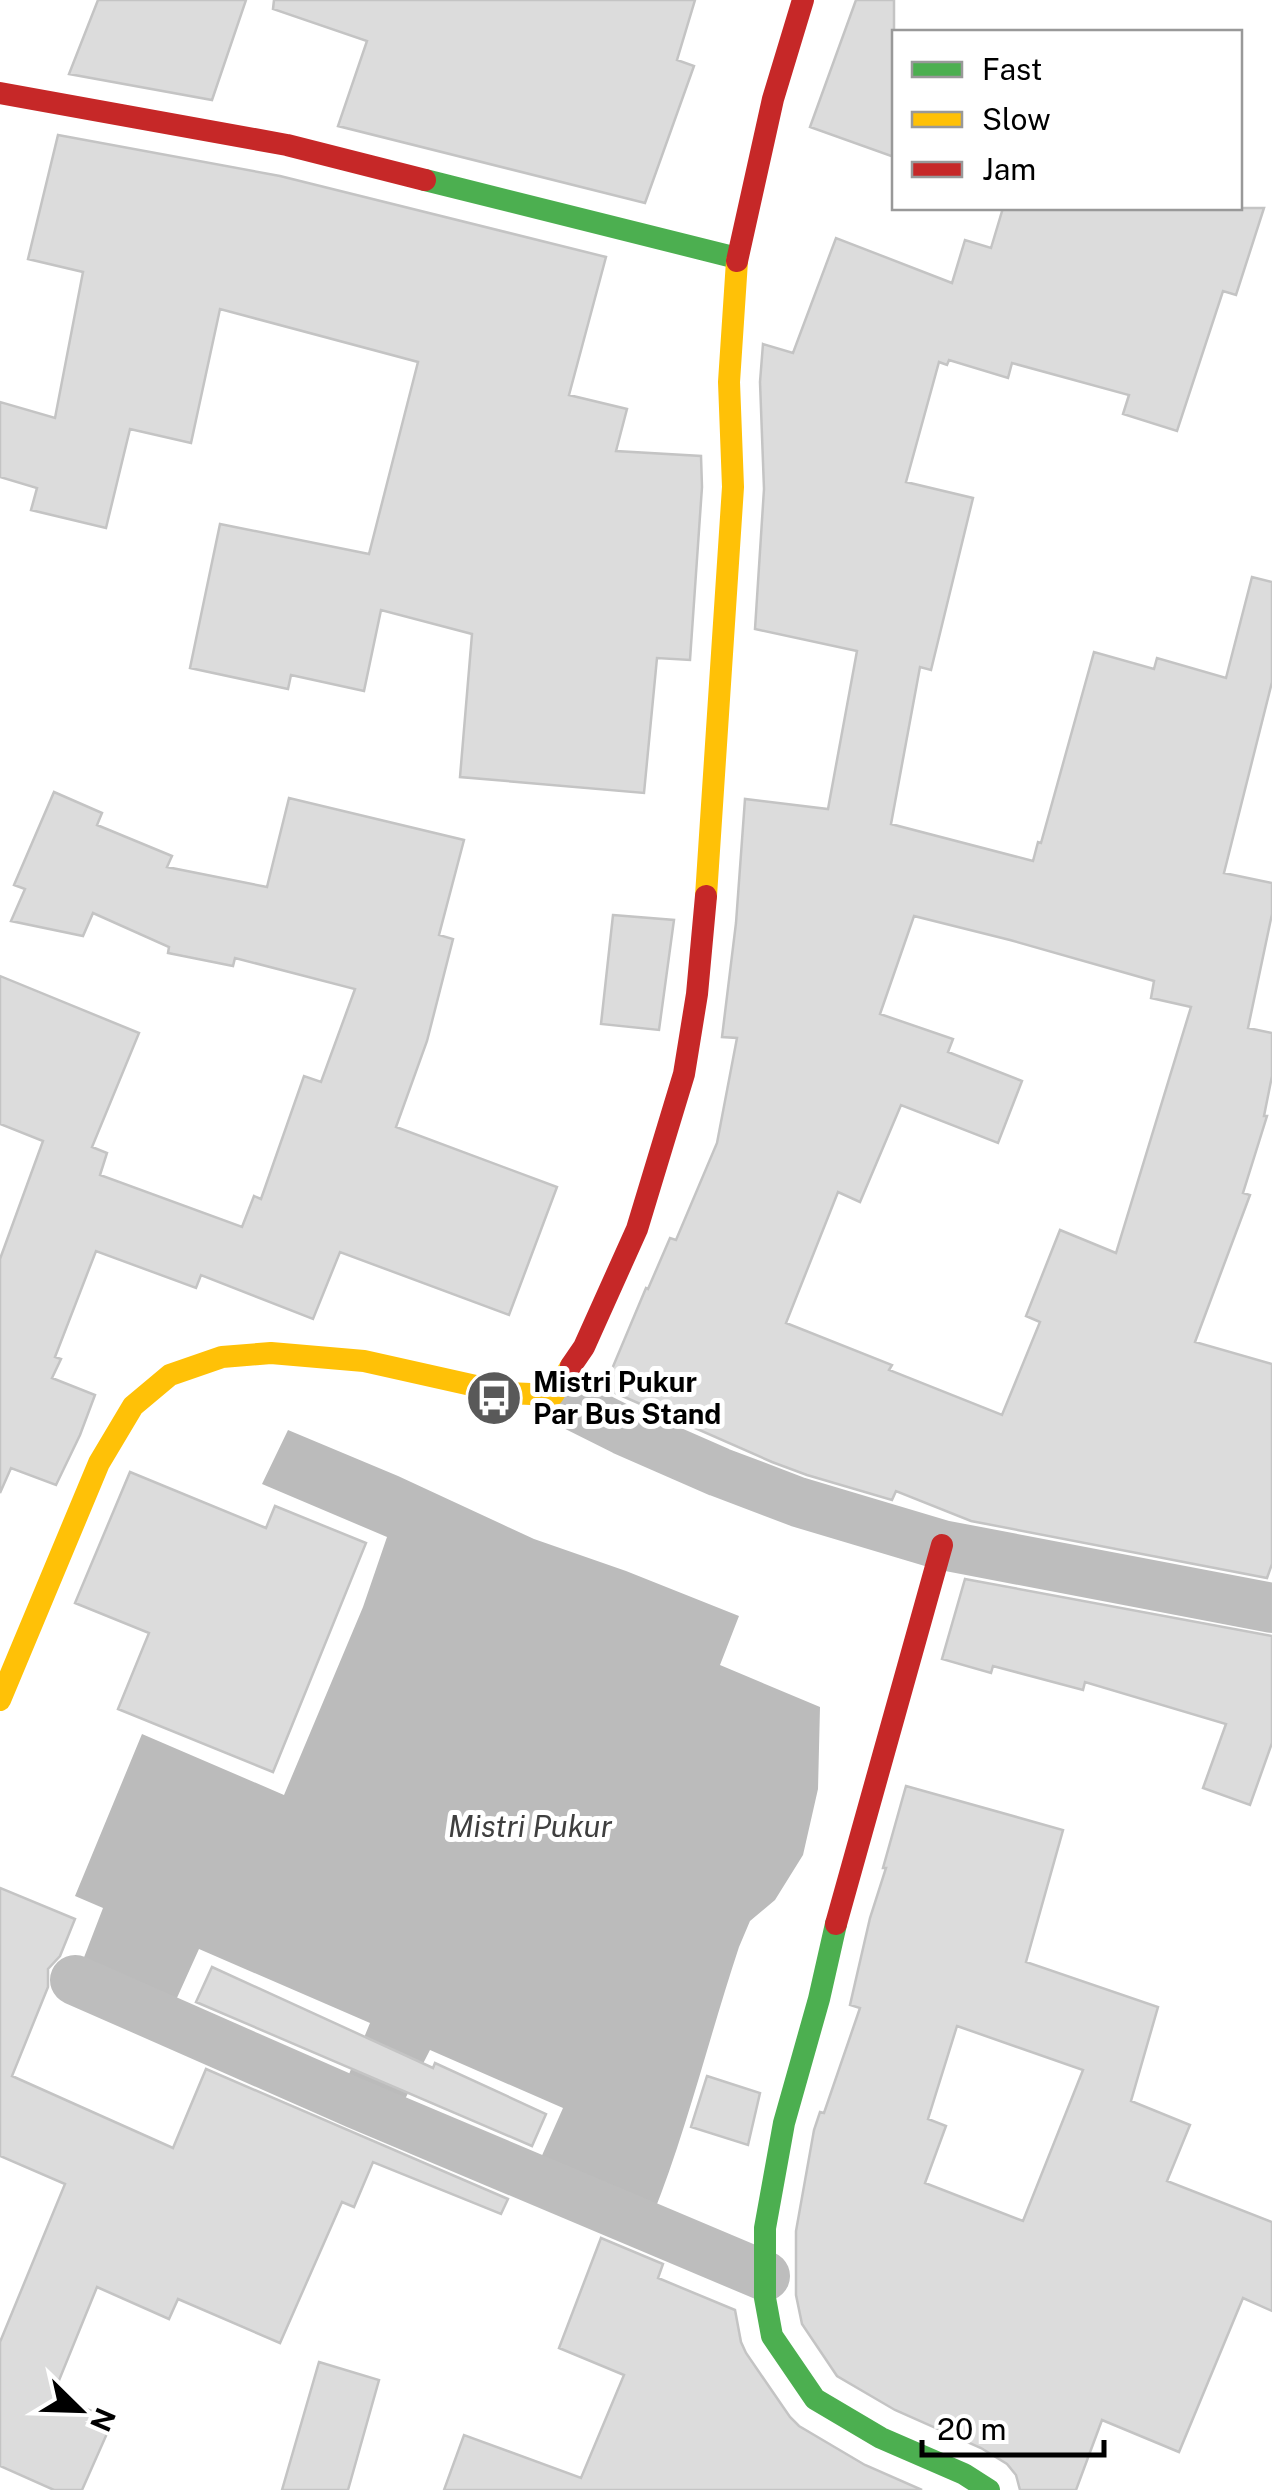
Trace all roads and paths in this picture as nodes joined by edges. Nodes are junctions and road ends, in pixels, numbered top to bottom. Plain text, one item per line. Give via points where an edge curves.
1 (803, 0) edge
2 (0, 93) edge
3 (737, 258) junction
4 (553, 1395) junction
5 (942, 1545) junction
6 (1272, 1608) edge
7 (0, 1700) edge
8 (74, 1980) dead end
9 (765, 2276) junction
10 (989, 2490) edge

1 - 3 street
2 - 3 street via 287,146
3 - 4 street via 728,382 732,506 692,1026 684,1074 636,1229 584,1347
4 - 5 street via 718,1472
4 - 7 street via 507,1393 364,1361 271,1354 222,1357 170,1375 133,1406 99,1463
5 - 6 street
5 - 9 street via 784,2124 765,2228
8 - 9 street
9 - 10 street via 772,2336 815,2399

